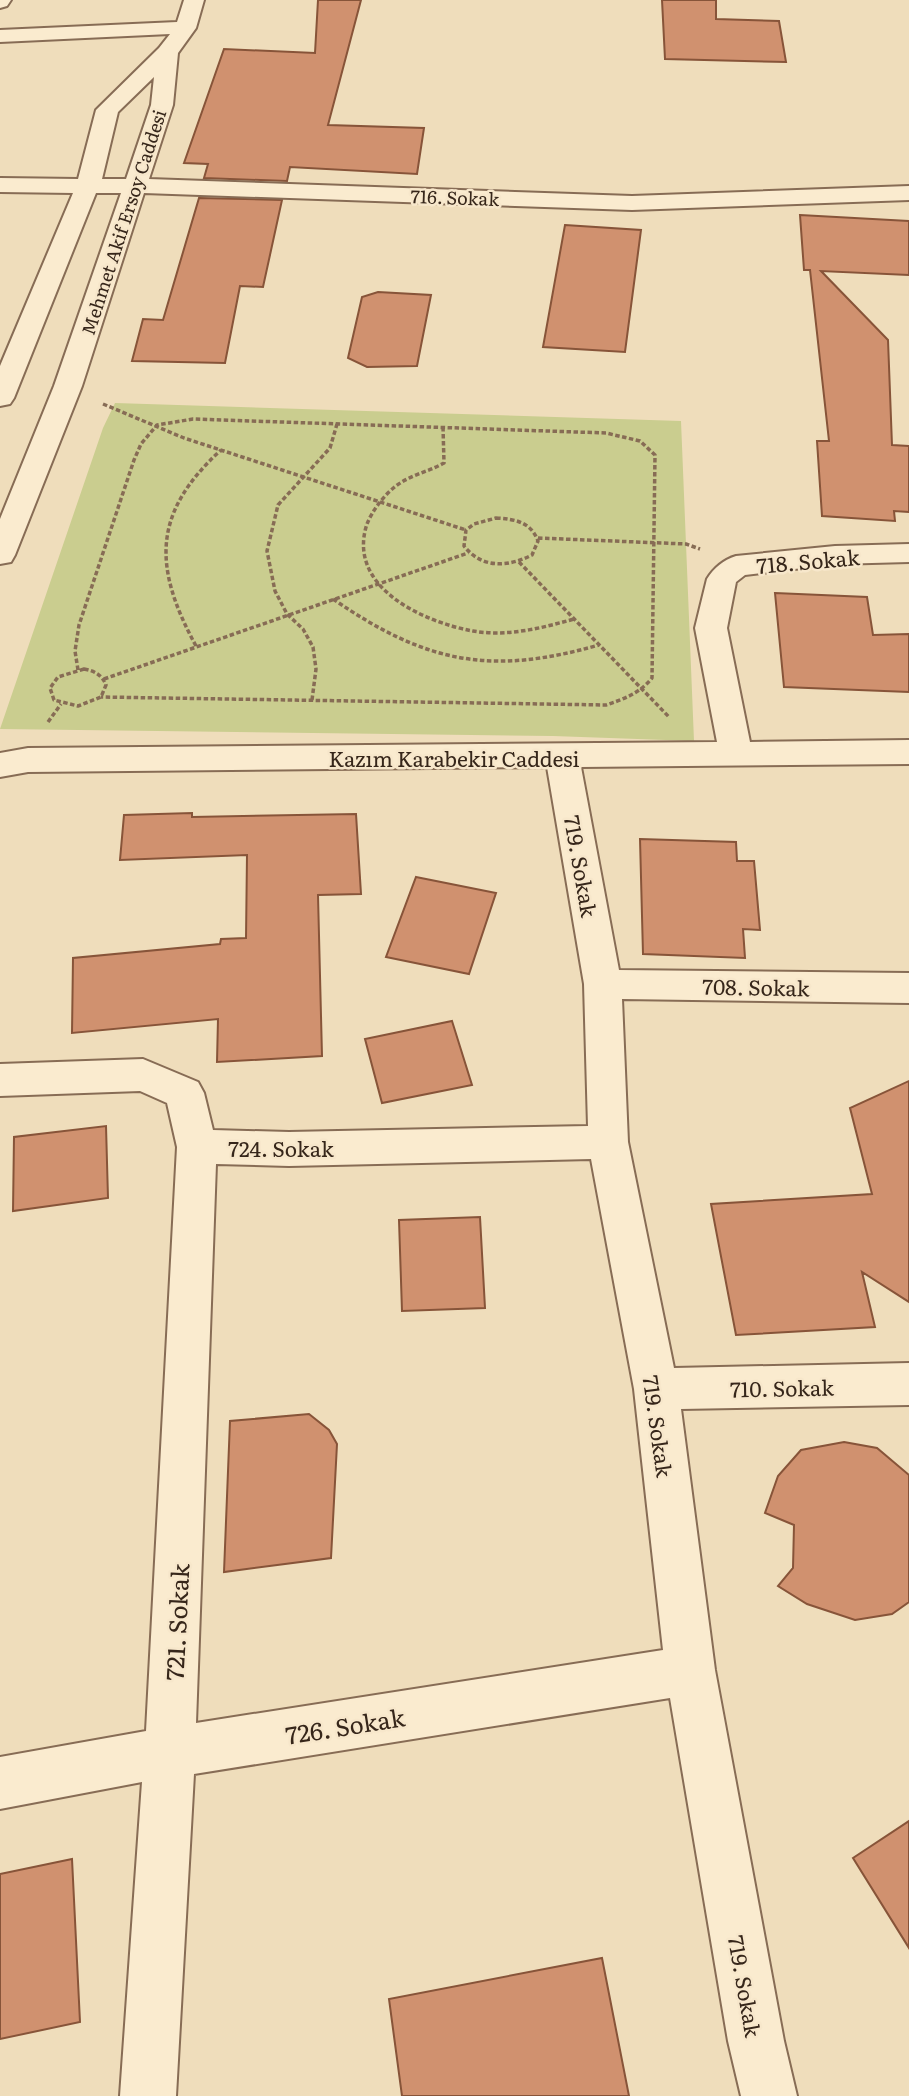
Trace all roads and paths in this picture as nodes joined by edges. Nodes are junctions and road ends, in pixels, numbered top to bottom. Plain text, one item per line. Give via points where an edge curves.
1 (194, 0) edge
2 (186, 28) junction
3 (0, 36) edge
4 (167, 54) junction
5 (0, 186) edge
6 (87, 186) junction
7 (136, 186) junction
8 (909, 193) edge
9 (12, 336) edge
10 (68, 386) junction
11 (0, 398) edge
12 (337, 424) junction
13 (157, 425) junction
14 (443, 427) junction
15 (222, 449) junction
16 (302, 477) junction
17 (379, 502) junction
18 (466, 530) junction
19 (538, 538) junction
20 (653, 542) junction
21 (468, 553) junction
22 (909, 553) edge
23 (0, 555) edge
24 (519, 562) junction
25 (736, 566) junction
26 (378, 583) junction
27 (332, 599) junction
28 (287, 614) junction
29 (574, 619) junction
30 (599, 645) junction
31 (197, 646) junction
32 (78, 670) junction
33 (104, 679) junction
34 (643, 691) junction
35 (101, 697) junction
36 (312, 700) junction
37 (909, 752) edge
38 (720, 754) junction
39 (562, 756) junction
40 (0, 765) edge
41 (603, 984) junction
42 (909, 988) edge
43 (0, 1080) edge
44 (608, 1142) junction
45 (197, 1147) junction
46 (909, 1384) edge
47 (656, 1389) junction
48 (690, 1670) junction
49 (170, 1752) junction
50 (0, 1783) edge
51 (148, 2096) edge
52 (769, 2096) edge

1 - 2 street
2 - 3 street
2 - 4 street
4 - 6 street, Mehmet Akif Ersoy Caddesi via 107,110
4 - 7 street, Mehmet Akif Ersoy Caddesi via 162,105
5 - 6 street, 716. Sokak
6 - 7 street, 716. Sokak
6 - 9 street, Mehmet Akif Ersoy Caddesi
7 - 8 street, 716. Sokak via 632,203
7 - 10 street, Mehmet Akif Ersoy Caddesi
9 - 11 street, Mehmet Akif Ersoy Caddesi
10 - 13 path
10 - 23 street, Mehmet Akif Ersoy Caddesi
12 - 13 path via 193,419
12 - 14 path
12 - 16 path via 330,448
13 - 15 path
13 - 32 path via 134,460 79,625
14 - 17 path via 444,463 395,486
14 - 20 path via 606,433 645,442 656,455
15 - 16 path
15 - 31 path via 199,468 173,515 166,541 165,570 171,597
16 - 17 path
16 - 28 path via 278,505 267,551 275,591
17 - 18 path
17 - 26 path via 361,536 363,557
18 - 19 path via 485,520 509,518 530,526
18 - 21 path
19 - 20 path
19 - 24 path via 532,555
20 - 25 path via 686,544
20 - 34 path via 653,664 652,678
21 - 24 path via 486,563
21 - 26 path
22 - 25 street, 718. Sokak via 835,555
24 - 29 path
25 - 38 street, 718. Sokak via 722,579 711,628
26 - 27 path
26 - 29 path via 413,612 477,632 529,630
27 - 28 path
27 - 30 path via 393,639 442,656 522,662
28 - 31 path
28 - 36 path via 313,647
29 - 30 path
30 - 34 path
31 - 33 path
32 - 33 path via 93,671
32 - 35 path via 53,682 54,700 78,707
33 - 35 path
34 - 36 path via 606,705
34 - 38 path
35 - 36 path
37 - 38 street, Kazım Karabekir Caddesi
38 - 39 street, Kazım Karabekir Caddesi
39 - 40 street, Kazım Karabekir Caddesi via 27,760
39 - 41 street, 719. Sokak
41 - 42 street, 708. Sokak
41 - 44 street, 719. Sokak
43 - 45 street via 143,1075 184,1093
44 - 45 street, 724. Sokak
44 - 47 street, 719. Sokak
45 - 49 street, 721. Sokak
46 - 47 street, 710. Sokak
47 - 48 street, 719. Sokak
48 - 49 street, 726. Sokak
48 - 52 street, 719. Sokak
49 - 50 street, 726. Sokak
49 - 51 street, 721. Sokak

